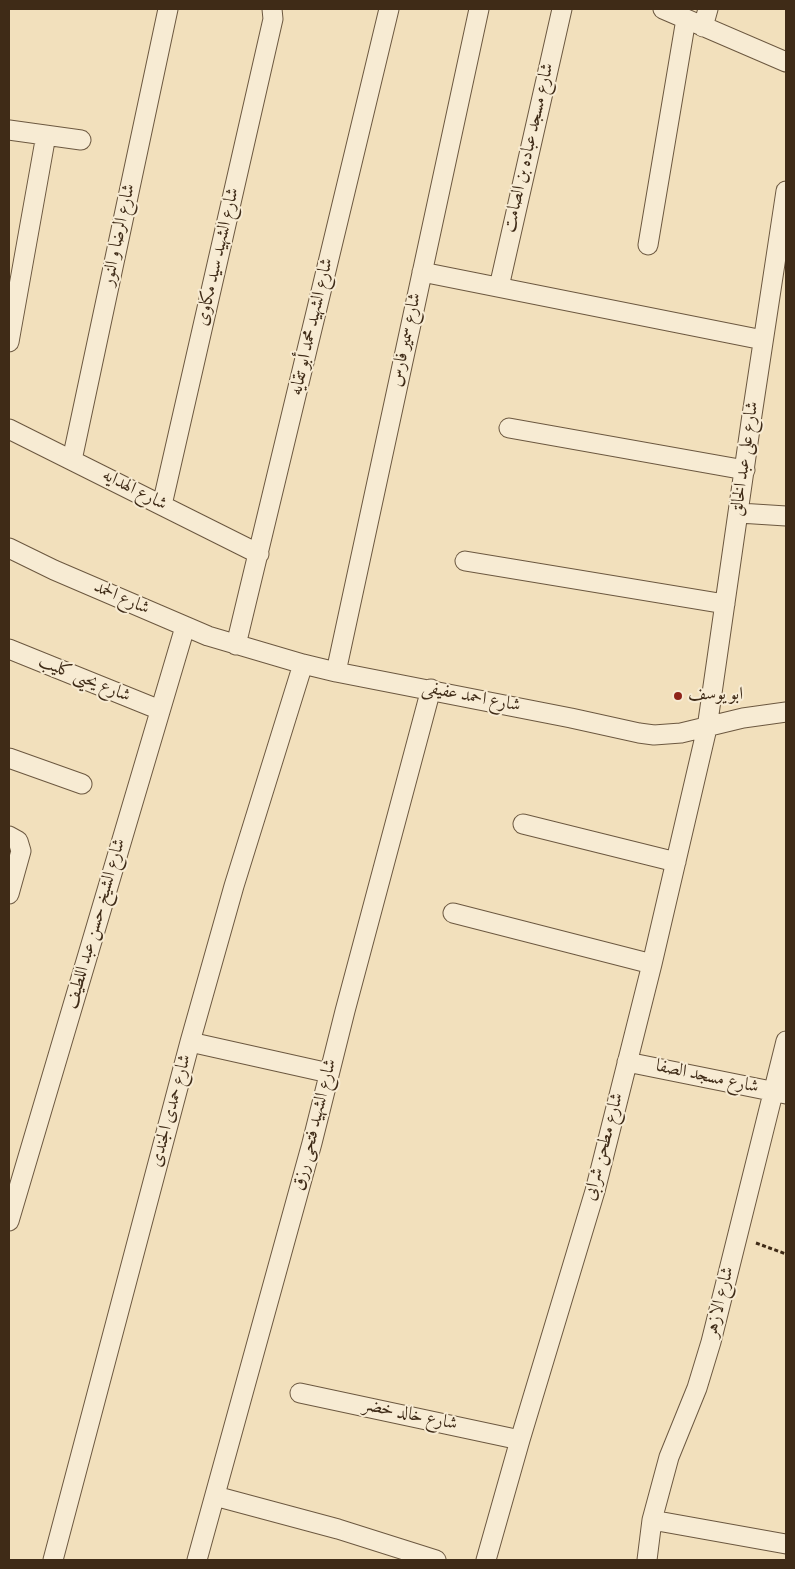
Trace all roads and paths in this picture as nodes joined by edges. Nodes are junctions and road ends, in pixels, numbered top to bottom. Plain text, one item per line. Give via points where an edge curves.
1 (168, 9) edge
2 (272, 9) edge
3 (389, 9) edge
4 (479, 9) edge
5 (562, 9) edge
6 (663, 9) edge
7 (699, 18) edge
8 (786, 62) edge
9 (9, 130) edge
10 (46, 135) junction
11 (81, 140) dead end
12 (786, 191) edge
13 (648, 245) dead end
14 (422, 272) junction
15 (499, 286) junction
16 (764, 340) junction
17 (9, 342) edge
18 (509, 428) dead end
19 (9, 429) edge
20 (72, 460) junction
21 (745, 470) junction
22 (162, 505) junction
23 (738, 513) junction
24 (786, 516) edge
25 (9, 548) edge
26 (259, 554) junction
27 (464, 561) dead end
28 (725, 604) junction
29 (185, 627) junction
30 (236, 645) junction
31 (9, 649) edge
32 (303, 664) junction
33 (336, 672) junction
34 (430, 690) junction
35 (160, 710) junction
36 (786, 712) edge
37 (707, 728) junction
38 (9, 758) edge
39 (82, 784) dead end
40 (523, 824) dead end
41 (9, 836) edge
42 (676, 862) junction
43 (9, 894) edge
44 (453, 913) dead end
45 (652, 964) junction
46 (786, 1041) edge
47 (190, 1042) junction
48 (628, 1062) junction
49 (329, 1073) junction
50 (780, 1093) edge
51 (9, 1221) edge
52 (738, 1237) junction
53 (786, 1254) edge
54 (300, 1393) dead end
55 (520, 1440) junction
56 (215, 1496) junction
57 (652, 1520) junction
58 (786, 1544) edge
59 (53, 1560) edge
60 (197, 1560) edge
61 (436, 1560) edge
62 (486, 1560) edge
63 (647, 1560) edge

1 - 20 street, شارع الرضا و النور
2 - 22 street, شارع الشهيد سيد مكاوى via 273,19
3 - 26 street, شارع الشهيد محمد أبو تقايه
4 - 14 street, شارع سمير فارس
5 - 15 street, شارع مسجد عباده بن الصامت
6 - 7 street
7 - 8 street
7 - 13 street
9 - 10 street
10 - 11 street
10 - 17 street
12 - 16 street, شارع على عبد الخالق
14 - 15 street
14 - 33 street, شارع سمير فارس
15 - 16 street
16 - 21 street, شارع على عبد الخالق
18 - 21 street
19 - 20 street, شارع الهدايه
20 - 22 street, شارع الهدايه
21 - 23 street, شارع على عبد الخالق
22 - 26 street, شارع الهدايه
23 - 24 street
23 - 28 street, شارع على عبد الخالق
25 - 29 street, شارع الحمد
26 - 30 street, شارع الشهيد محمد أبو تقايه
27 - 28 street
28 - 37 street, شارع على عبد الخالق
29 - 30 street, شارع الحمد
29 - 35 street, شارع الشيخ حسن عبد اللطيف
30 - 32 street, شارع احمد عفيفى
31 - 35 street, شارع يحيى كليب
32 - 33 street, شارع احمد عفيفى
32 - 47 street, شارع حمدى الجندى via 234,886
33 - 34 street, شارع احمد عفيفى
34 - 37 street, شارع احمد عفيفى via 639,733 669,735
34 - 49 street, شارع الشهيد فتحى رزق
35 - 51 street, شارع الشيخ حسن عبد اللطيف
36 - 37 street, شارع احمد عفيفى via 743,718
37 - 42 street, شارع مطحن شرابى
38 - 39 street
40 - 42 street
41 - 43 street via 21,846
42 - 45 street, شارع مطحن شرابى
44 - 45 street
45 - 48 street, شارع مطحن شرابى
46 - 50 street, شارع الازهر
47 - 49 street
47 - 59 street, شارع حمدى الجندى
48 - 50 street, شارع مسجد الصفا
48 - 55 street, شارع مطحن شرابى via 594,1191
49 - 56 street, شارع الشهيد فتحى رزق
50 - 52 street, شارع الازهر
52 - 53 path
52 - 57 street, شارع الازهر via 711,1342 697,1388 669,1457
54 - 55 street, شارع خالد خضر
55 - 62 street, شارع مطحن شرابى
56 - 60 street, شارع الشهيد فتحى رزق
56 - 61 street
57 - 58 street
57 - 63 street, شارع الازهر

